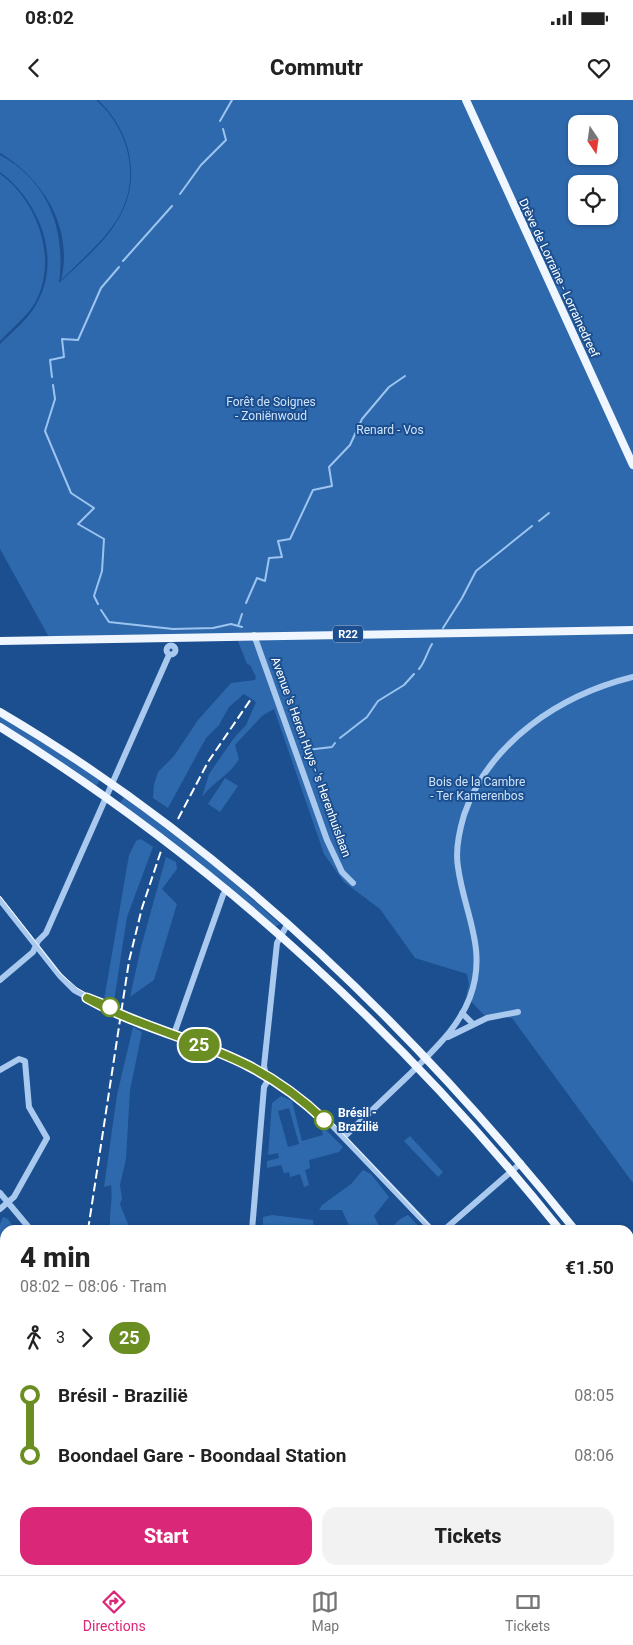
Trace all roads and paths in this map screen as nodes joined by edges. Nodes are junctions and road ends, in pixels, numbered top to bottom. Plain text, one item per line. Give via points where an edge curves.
1 (466, 100) edge
2 (633, 465) edge
3 (633, 630) edge
4 (254, 635) junction
5 (0, 641) edge
6 (169, 655) dead end
7 (633, 677) edge
8 (0, 712) edge
9 (0, 727) edge
10 (112, 785) junction
11 (106, 797) junction
12 (353, 884) dead end
13 (227, 889) junction
14 (0, 900) edge
15 (287, 925) junction
16 (280, 935) junction
17 (36, 946) junction
18 (0, 980) edge
19 (518, 1012) dead end
20 (462, 1013) junction
21 (473, 1024) junction
22 (174, 1034) junction
23 (447, 1037) junction
24 (426, 1058) junction
25 (416, 1067) junction
26 (0, 1070) edge
27 (265, 1074) junction
28 (344, 1137) junction
29 (521, 1163) junction
30 (511, 1171) junction
31 (0, 1193) edge
32 (7, 1202) junction
33 (0, 1209) edge
34 (27, 1225) edge
35 (252, 1225) edge
36 (427, 1225) edge
37 (450, 1225) edge
38 (556, 1225) edge
39 (571, 1225) edge

1 - 2 main road, Drève de Lorraine - Lorrainedreef
3 - 4 main road, R22
4 - 5 main road, R22
4 - 12 street, Avenue 's Heren Huys - 's Herenhuislaan via 327,840 342,872
6 - 10 street
7 - 20 street via 577,697 531,725 507,746 478,782 462,822 457,854 461,884 475,935 476,962 474,985
8 - 10 main road
9 - 11 main road
10 - 11 street
10 - 15 main road via 202,852
11 - 13 main road
11 - 17 street via 46,933
13 - 16 main road
13 - 22 street
14 - 17 street
15 - 16 street
15 - 24 main road
16 - 25 main road
16 - 27 street
17 - 18 street
17 - 22 street via 82,996
19 - 21 street via 504,1013
20 - 21 street
20 - 23 street
21 - 23 street
22 - 27 street via 228,1055
23 - 24 street
24 - 25 street
24 - 29 main road
25 - 28 street
25 - 30 main road
26 - 32 street via 19,1059 25,1061 29,1107 47,1138 14,1197
27 - 28 street via 307,1102
27 - 35 street
28 - 36 street
29 - 30 street
29 - 39 main road
30 - 37 street
30 - 38 main road
31 - 32 street
32 - 33 street
32 - 34 street

